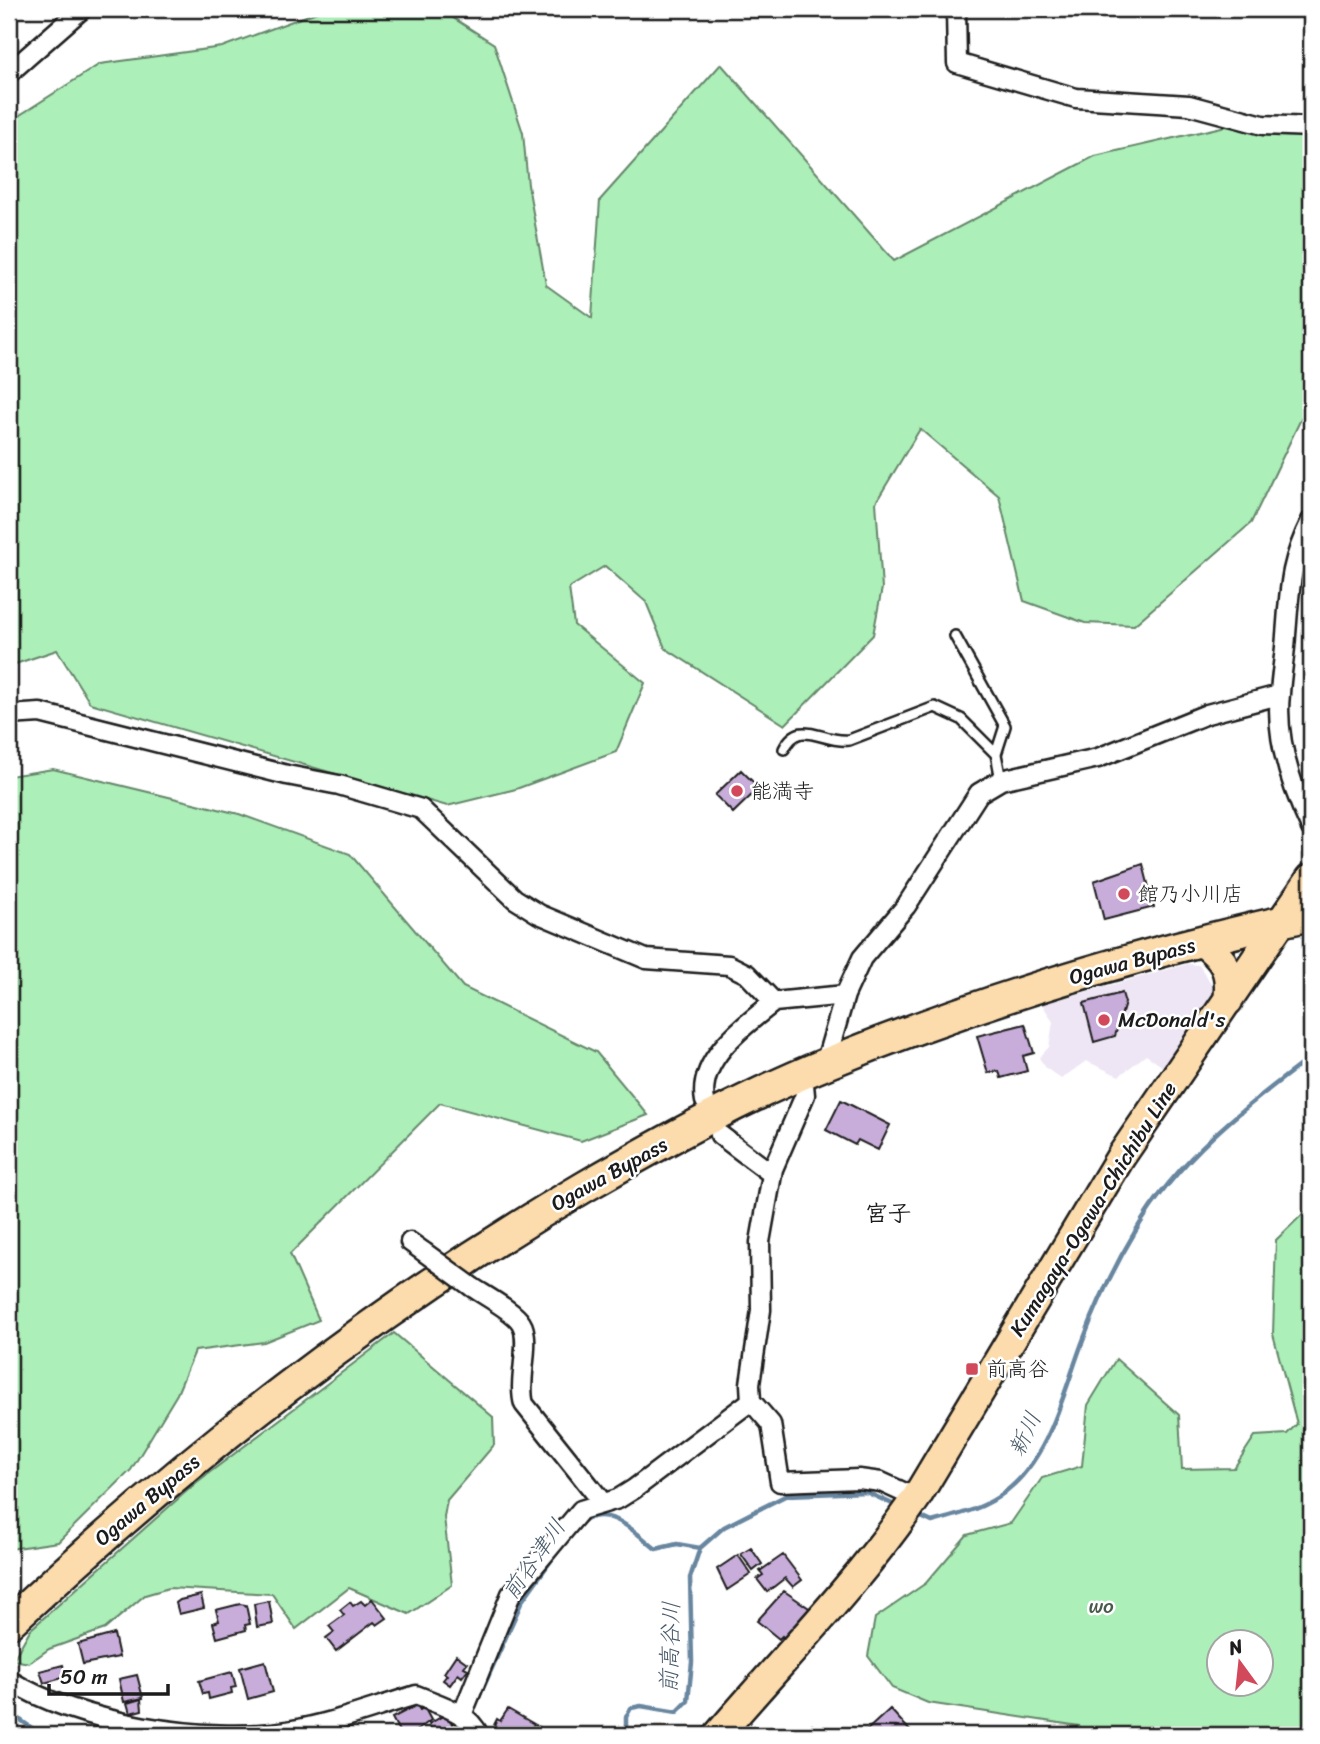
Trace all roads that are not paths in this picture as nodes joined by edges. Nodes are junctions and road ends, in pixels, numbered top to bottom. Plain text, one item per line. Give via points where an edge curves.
1 (82, 9) edge
2 (956, 9) edge
3 (9, 73) edge
4 (1311, 127) edge
5 (1311, 521) edge
6 (955, 636) dead end
7 (1279, 695) junction
8 (9, 715) edge
9 (784, 749) dead end
10 (996, 754) junction
11 (1001, 780) junction
12 (1311, 828) edge
13 (1311, 878) edge
14 (1298, 918) edge
15 (1202, 942) junction
16 (845, 995) junction
17 (1227, 1000) junction
18 (774, 1002) junction
19 (814, 1069) junction
20 (705, 1101) dead end
21 (720, 1135) dead end
22 (772, 1174) junction
23 (417, 1247) dead end
24 (751, 1401) junction
25 (916, 1498) junction
26 (603, 1503) junction
27 (9, 1623) edge
28 (9, 1679) edge
29 (462, 1715) junction
30 (479, 1735) edge
31 (718, 1735) edge

1 - 3 street
2 - 4 street via 957,63 1076,98 1189,105 1263,124
5 - 7 street via 1296,551 1290,577
6 - 10 lane via 1005,726
7 - 11 street via 1207,714 1098,758
7 - 12 street via 1282,740 1298,800
8 - 18 street via 40,713 421,809 515,899 539,914 646,959 729,965 747,974
9 - 10 lane via 799,732 849,740 935,707 961,719
10 - 11 lane
11 - 16 street via 979,793 906,906 862,958
13 - 14 main road, Kumagaya-Ogawa-Chichibu Line
14 - 15 highway, Ogawa Bypass
14 - 17 main road, Kumagaya-Ogawa-Chichibu Line
15 - 17 main road via 1227,968
15 - 19 highway, Ogawa Bypass via 981,1005
16 - 18 street
16 - 19 street
17 - 25 main road, Kumagaya-Ogawa-Chichibu Line via 1120,1158
18 - 20 street via 716,1058 704,1079
19 - 22 street
19 - 27 highway, Ogawa Bypass via 624,1164 377,1318 214,1444
21 - 22 street
22 - 24 street via 760,1242 761,1310
23 - 26 street, bridge via 521,1321 520,1391 524,1404
24 - 25 street via 771,1424 780,1482 870,1480
24 - 26 street via 634,1489
25 - 31 main road, Kumagaya-Ogawa-Chichibu Line via 841,1597
26 - 29 street via 573,1517 511,1594
28 - 29 street via 63,1707 146,1729 245,1735 286,1732 416,1695
29 - 30 street

